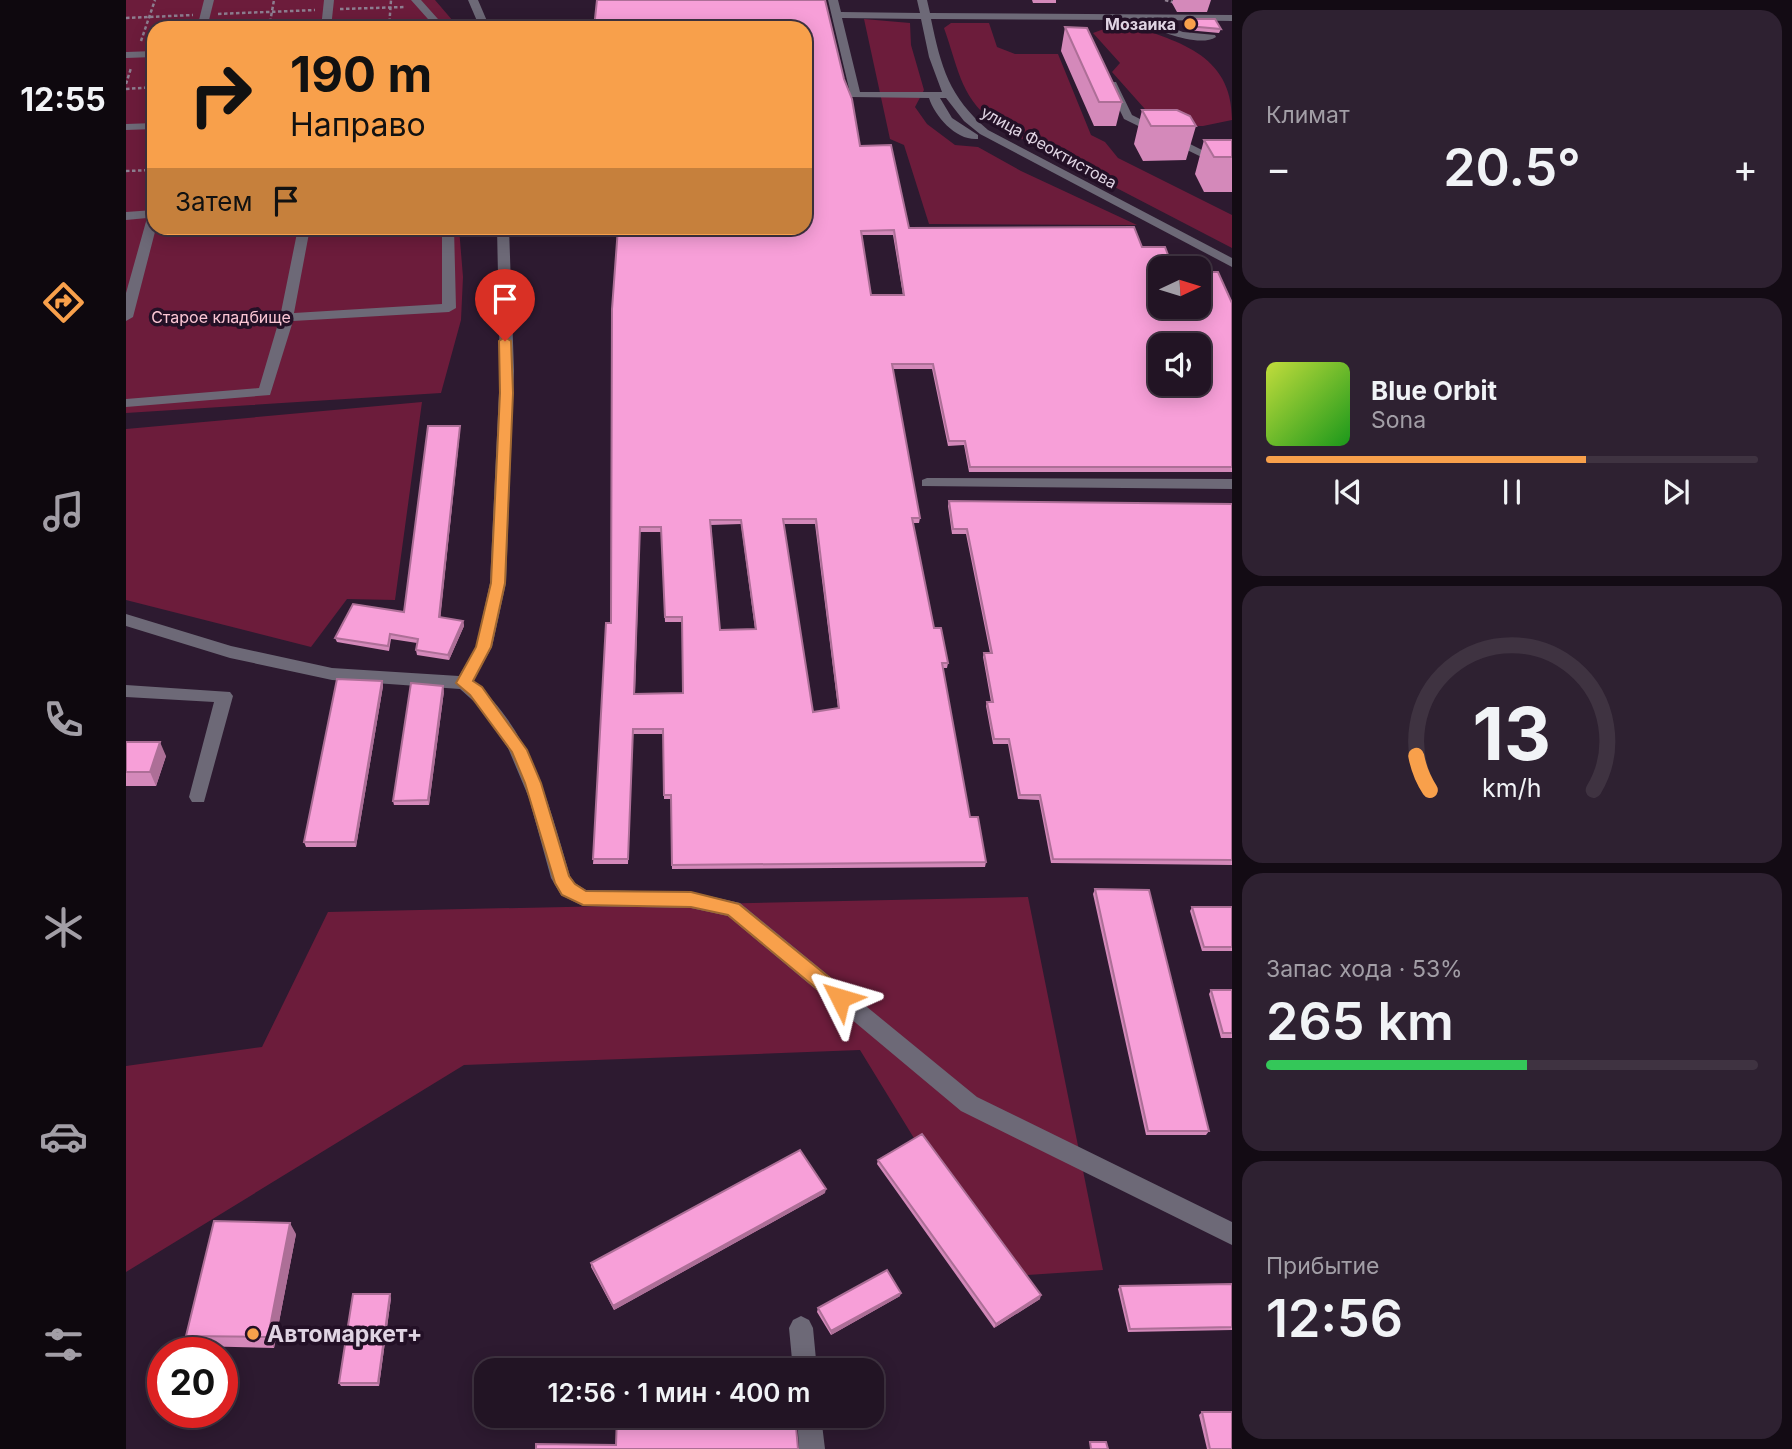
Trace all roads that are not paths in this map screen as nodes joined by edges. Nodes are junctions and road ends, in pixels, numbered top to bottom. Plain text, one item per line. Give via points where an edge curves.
1 (209, 0) edge
2 (472, 0) edge
3 (833, 0) edge
4 (922, 0) edge
5 (1065, 0) edge
6 (419, 3) edge
7 (837, 15) junction
8 (926, 16) junction
9 (1132, 18) junction
10 (1232, 18) edge
11 (204, 21) edge
12 (435, 21) edge
13 (482, 21) edge
14 (1071, 23) junction
15 (1211, 37) dead end
16 (147, 54) edge
17 (126, 55) edge
18 (1104, 67) edge
19 (934, 95) junction
20 (948, 95) junction
21 (147, 126) edge
22 (126, 127) edge
23 (974, 137) dead end
24 (1232, 169) edge
25 (147, 214) edge
26 (126, 216) edge
27 (148, 235) edge
28 (303, 235) edge
29 (448, 235) edge
30 (503, 235) edge
31 (1232, 263) edge
32 (126, 317) edge
33 (286, 317) junction
34 (126, 403) edge
35 (927, 483) dead end
36 (1232, 484) edge
37 (126, 620) edge
38 (464, 683) junction
39 (126, 691) edge
40 (198, 797) dead end
41 (1232, 1234) edge
42 (801, 1328) dead end
43 (803, 1358) edge
44 (810, 1428) edge
45 (812, 1449) edge

1 - 11 street
2 - 13 street
3 - 7 street
4 - 8 street, улица Феоктистова
5 - 14 street
6 - 12 street
7 - 8 street
7 - 19 street via 855,95
8 - 14 street
8 - 20 street, улица Феоктистова via 939,78
9 - 10 street via 1217,13
9 - 14 street
9 - 15 street via 1182,35
16 - 17 street
18 - 24 street via 1128,117
19 - 20 street
19 - 23 street via 937,110
20 - 31 street, улица Феоктистова via 964,118 984,132
21 - 22 street
25 - 26 street
27 - 32 street
28 - 33 street
29 - 33 street via 449,308
30 - 38 street via 507,371 498,583 484,647
33 - 34 street via 265,392
35 - 36 street
37 - 38 street via 230,652 332,674
38 - 41 street via 476,691 519,750 568,890 593,899 691,900 733,909 969,1104
39 - 40 street via 224,696
42 - 43 street
44 - 45 street

